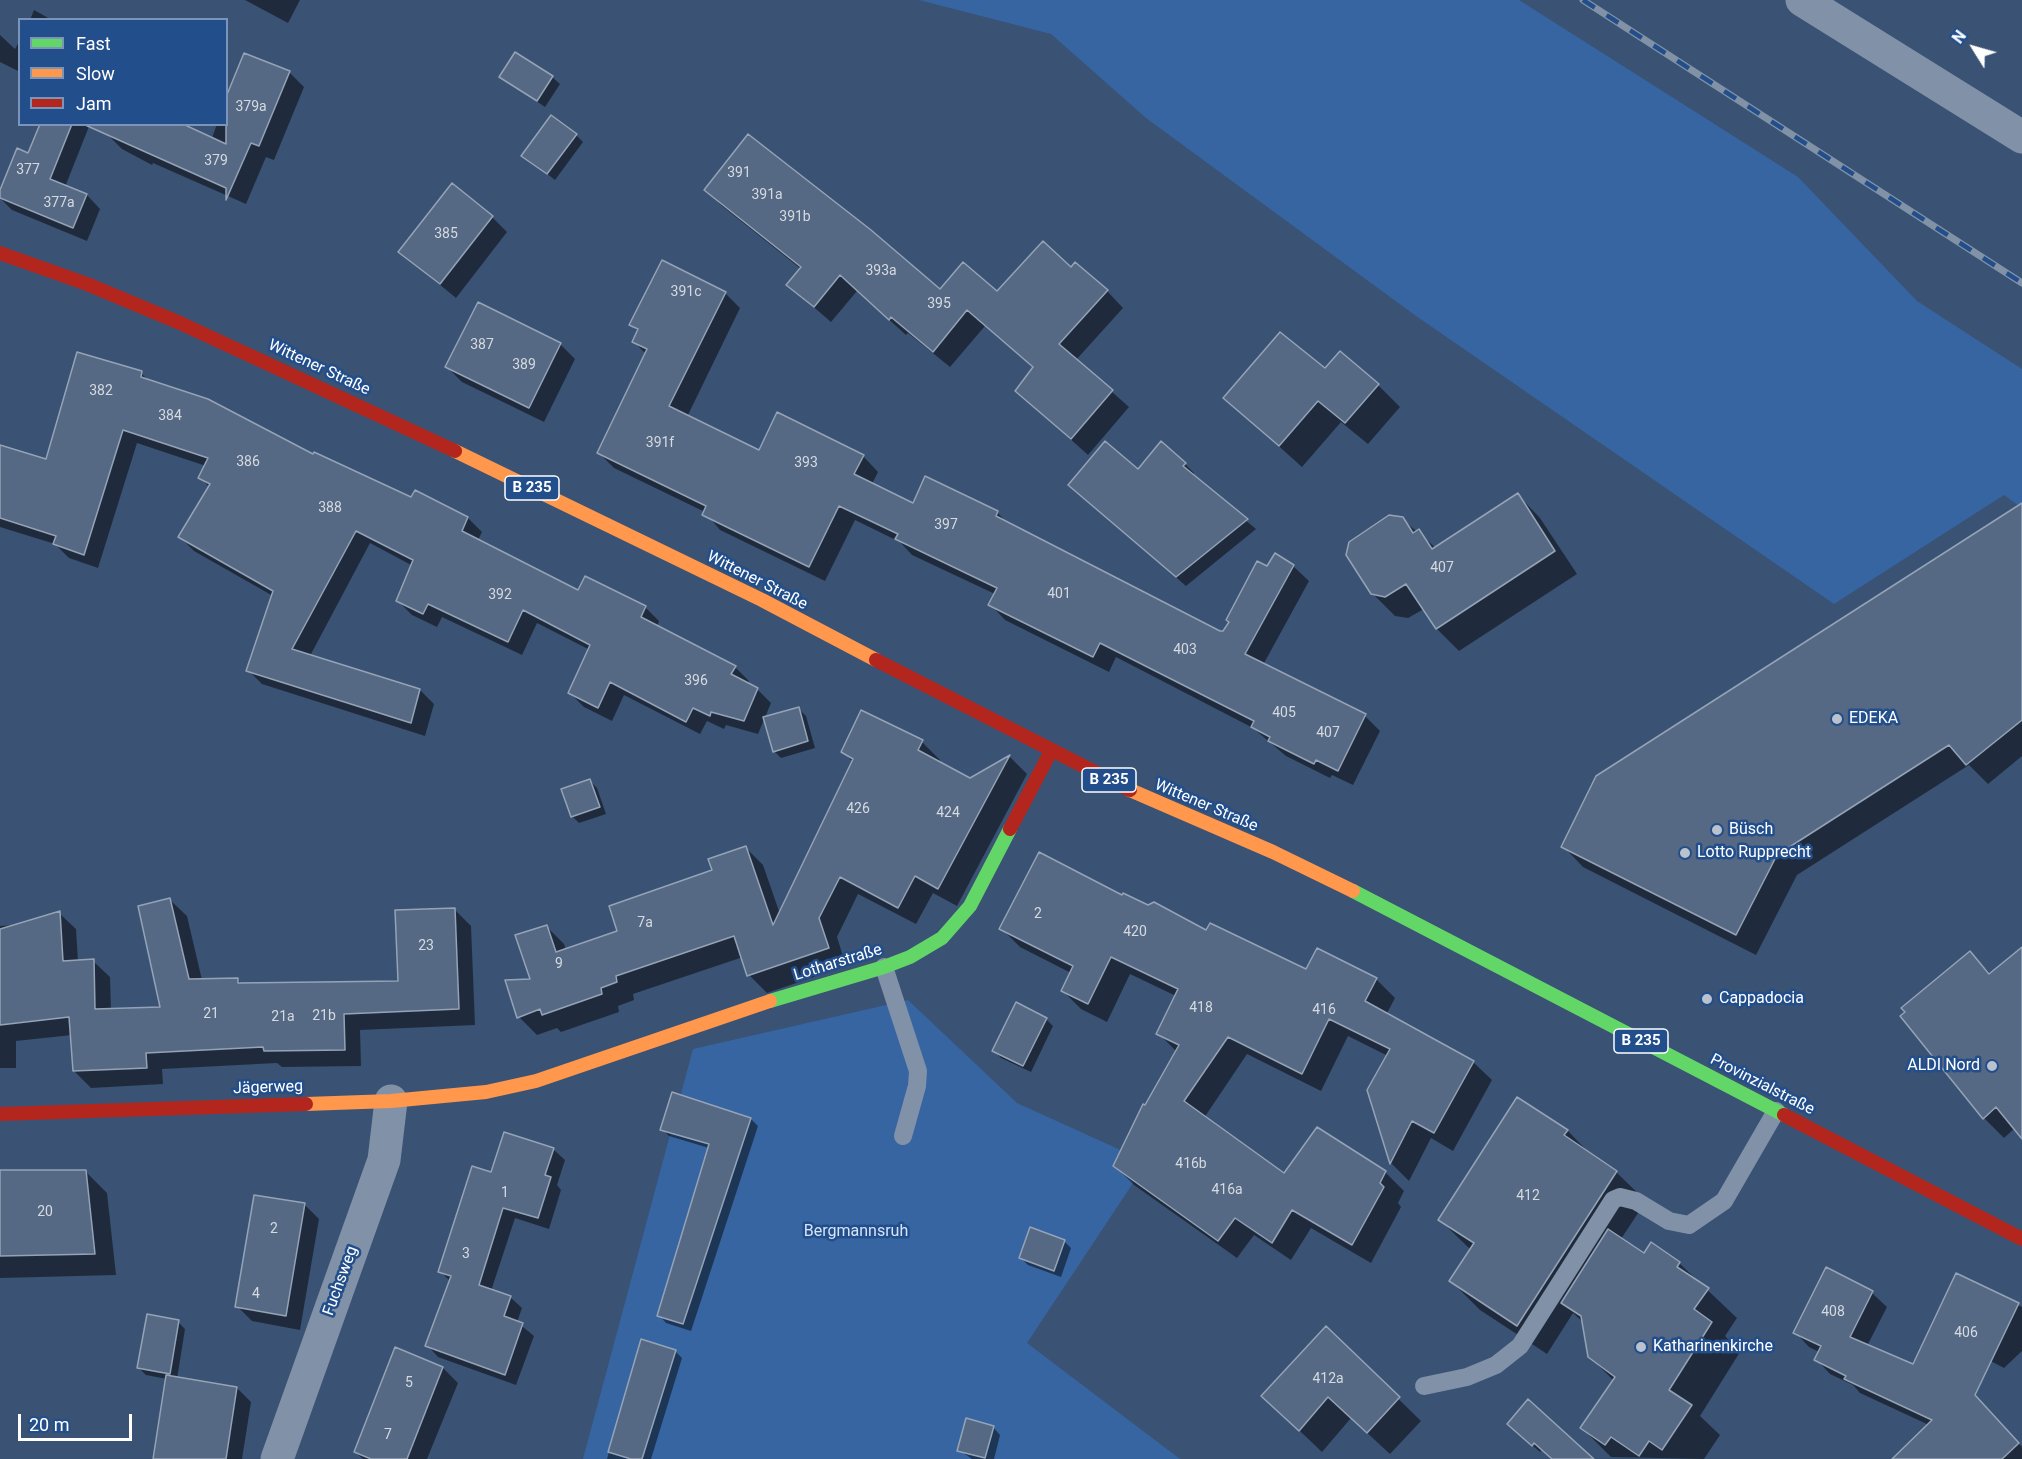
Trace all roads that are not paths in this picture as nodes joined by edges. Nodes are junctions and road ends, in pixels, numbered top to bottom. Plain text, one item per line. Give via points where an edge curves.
1 (1802, 0) edge
2 (2022, 137) edge
3 (0, 253) edge
4 (1051, 751) junction
5 (1487, 962) joint
6 (884, 967) junction
7 (536, 1081) joint
8 (391, 1101) junction
9 (1776, 1111) junction
10 (0, 1114) edge
11 (903, 1136) dead end
12 (2022, 1239) edge
13 (1424, 1386) dead end
14 (277, 1459) edge

1 - 2 street
3 - 4 main road, Wittener Straße / B 235 via 98,288 339,394 762,600
4 - 5 main road, Wittener Straße / B 235 via 1168,808 1272,852
4 - 6 main road, Lotharstraße via 970,906 942,939
5 - 9 main road, Provinzialstraße / B 235
6 - 7 main road, Lotharstraße via 740,1010
6 - 11 lane via 918,1071
7 - 8 main road, Jägerweg via 486,1092
8 - 10 main road, Jägerweg
8 - 14 street, Fuchsweg via 384,1160
9 - 12 main road, Provinzialstraße / B 235
9 - 13 lane via 1724,1201 1689,1225 1669,1221 1636,1201 1620,1197 1613,1200 1520,1346 1496,1365 1467,1377

